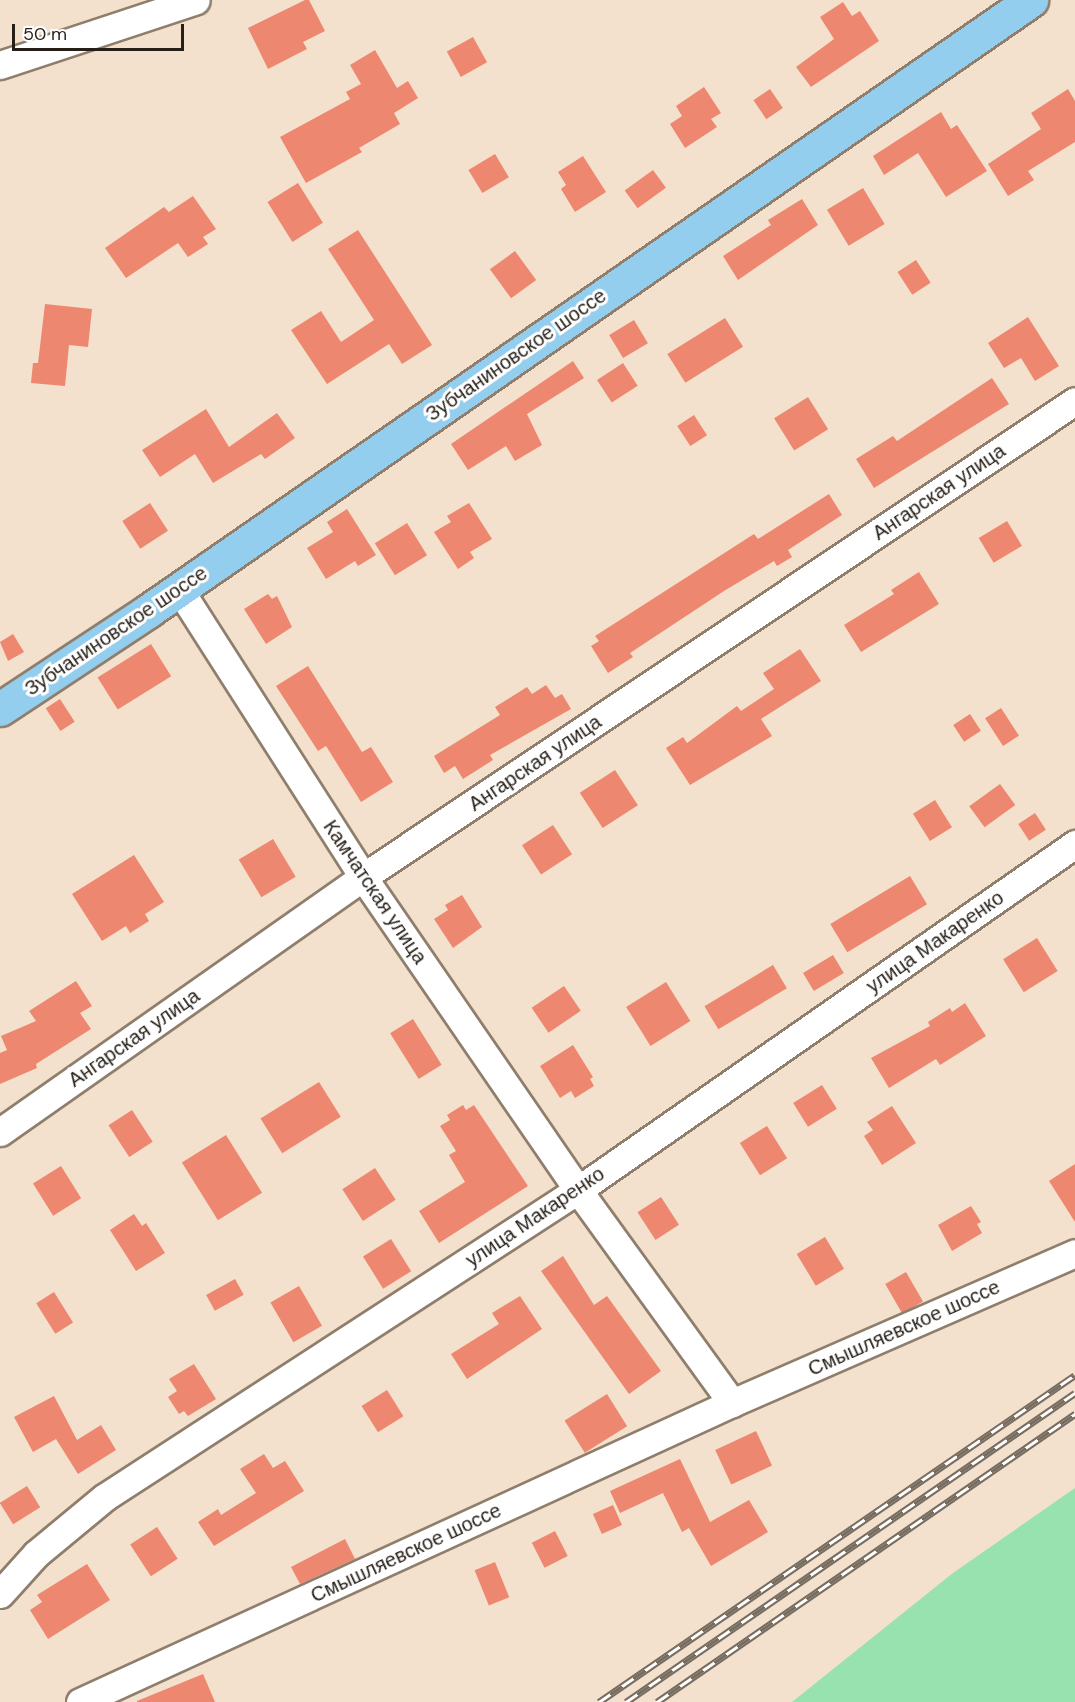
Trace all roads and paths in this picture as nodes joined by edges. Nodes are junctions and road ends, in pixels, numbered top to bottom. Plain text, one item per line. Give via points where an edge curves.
1 (196, 0) edge
2 (1031, 0) edge
3 (0, 65) edge
4 (1075, 401) edge
5 (178, 589) junction
6 (0, 709) edge
7 (1075, 844) edge
8 (363, 877) junction
9 (0, 1132) edge
10 (578, 1190) junction
11 (1075, 1253) edge
12 (732, 1403) junction
13 (0, 1594) edge
14 (80, 1702) edge

1 - 3 street
2 - 5 main road, Зубчаниновское шоссе
4 - 8 street, Ангарская улица
5 - 6 main road, Зубчаниновское шоссе
5 - 8 street, Камчатская улица
7 - 10 street, улица Макаренко
8 - 9 street, Ангарская улица
8 - 10 street, Камчатская улица
10 - 12 street
10 - 13 street, улица Макаренко via 105,1497 36,1554
11 - 12 street, Смышляевское шоссе
12 - 14 street, Смышляевское шоссе

